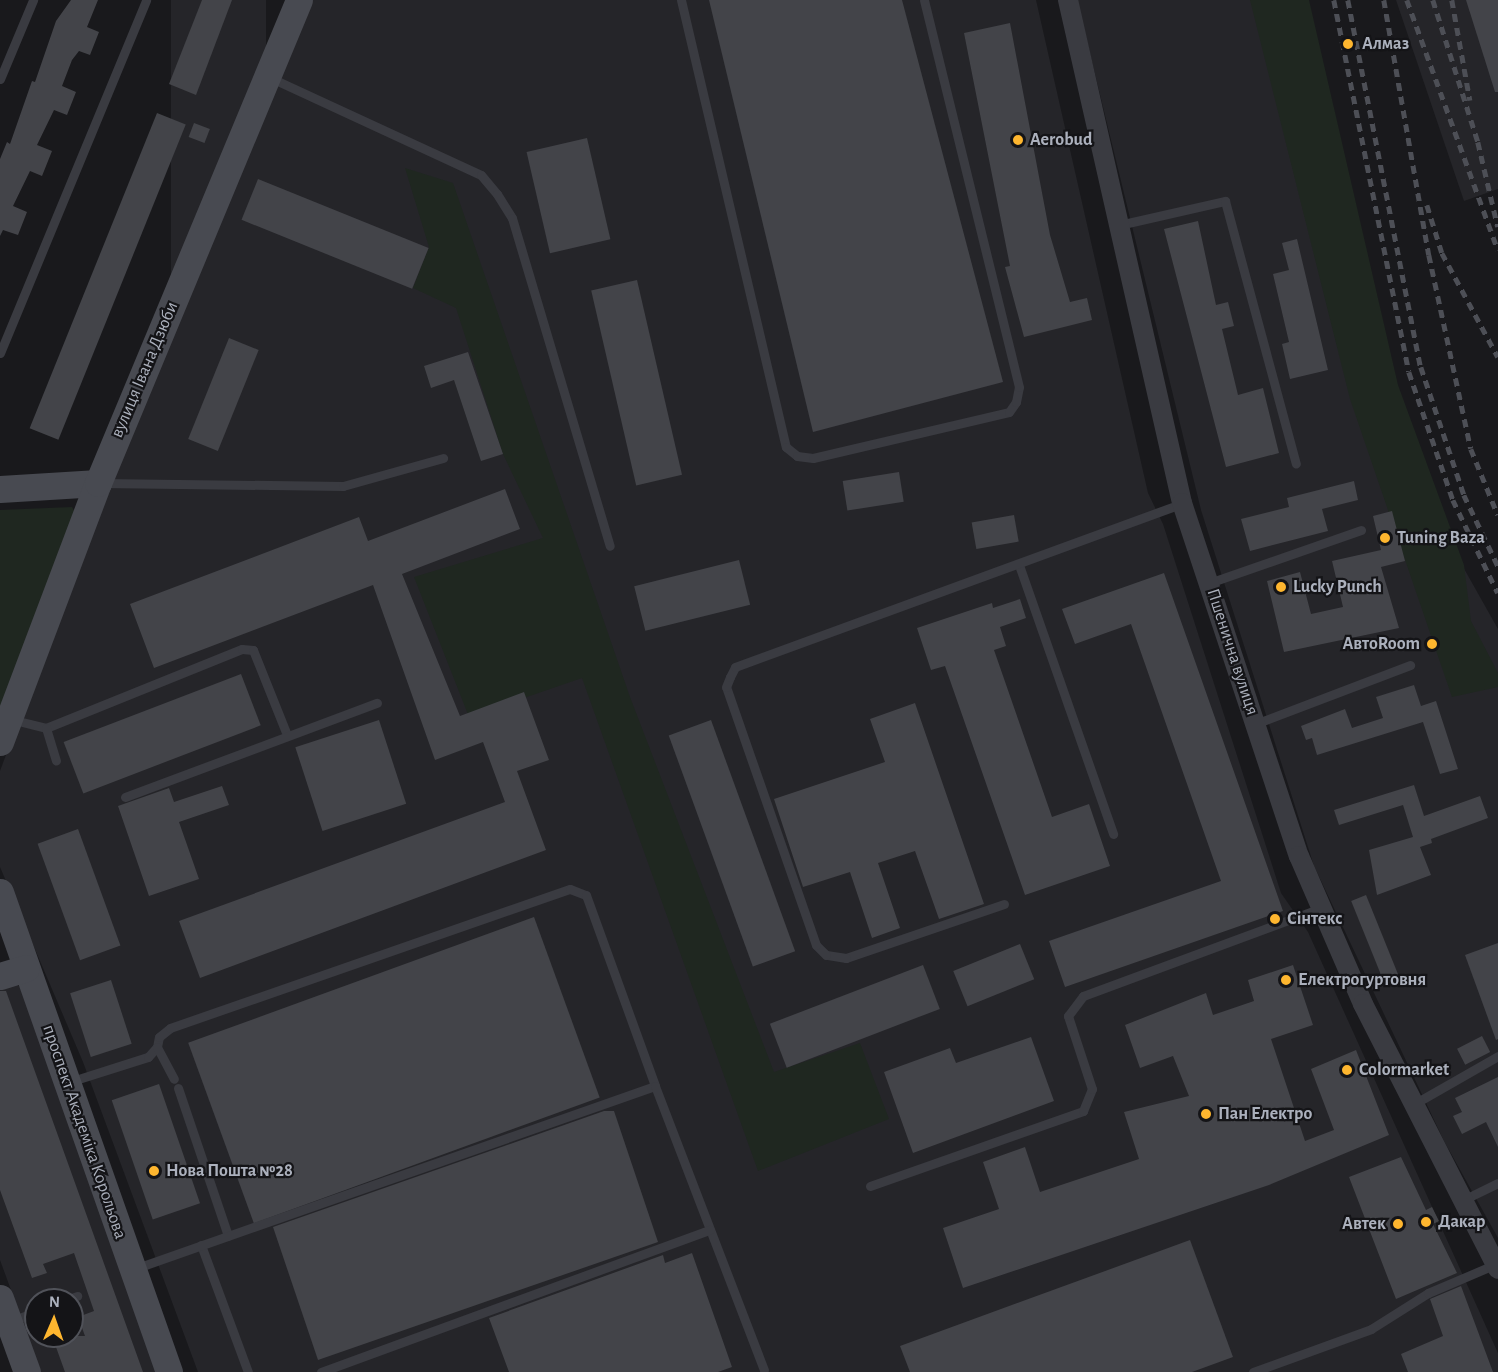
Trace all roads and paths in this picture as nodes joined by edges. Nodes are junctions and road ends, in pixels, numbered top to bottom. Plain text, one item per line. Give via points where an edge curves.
1 (33, 0) edge
2 (146, 0) edge
3 (299, 0) edge
4 (681, 0) edge
5 (924, 0) edge
6 (1068, 0) edge
7 (268, 77) junction
8 (0, 79) edge
9 (1119, 225) junction
10 (0, 353) edge
11 (443, 458) dead end
12 (1296, 464) dead end
13 (98, 483) junction
14 (0, 489) edge
15 (1182, 503) junction
16 (1361, 530) dead end
17 (610, 546) dead end
18 (1019, 565) junction
19 (1209, 584) junction
20 (1410, 665) dead end
21 (377, 703) dead end
22 (1255, 724) junction
23 (46, 728) junction
24 (4, 730) edge
25 (287, 735) junction
26 (56, 760) dead end
27 (126, 796) dead end
28 (1113, 834) dead end
29 (0, 892) edge
30 (1004, 904) dead end
31 (1322, 908) junction
32 (27, 968) junction
33 (0, 976) edge
34 (157, 1047) junction
35 (1498, 1056) edge
36 (67, 1083) junction
37 (655, 1086) junction
38 (1414, 1104) junction
39 (1498, 1183) edge
40 (870, 1186) dead end
41 (1463, 1200) junction
42 (710, 1230) junction
43 (228, 1236) junction
44 (201, 1245) junction
45 (1497, 1266) edge
46 (132, 1269) junction
47 (4, 1310) edge
48 (24, 1311) edge
49 (764, 1370) dead end
50 (27, 1372) edge
51 (169, 1372) edge
52 (248, 1372) edge
53 (321, 1372) edge
54 (1253, 1372) edge

1 - 8 lane
2 - 10 lane
3 - 7 main road, вулиця Івана Дзюби
4 - 5 lane via 786,447 796,456 813,458 1009,412 1016,402 1019,387
6 - 9 street, Пшенична вулиця
7 - 13 main road, вулиця Івана Дзюби
7 - 17 lane via 481,174 497,194 512,218
9 - 12 lane via 1225,201
9 - 15 street, Пшенична вулиця
11 - 13 lane via 343,486
13 - 14 main road
13 - 24 main road, вулиця Івана Дзюби
15 - 18 lane
15 - 19 street, Пшенична вулиця
16 - 19 lane
18 - 28 lane
18 - 30 lane via 735,667 726,687 816,945 826,955 846,958
19 - 22 street, Пшенична вулиця
20 - 22 lane
21 - 25 lane
22 - 31 street, Пшенична вулиця via 1299,856
23 - 24 lane
23 - 25 lane via 242,649 253,650
23 - 26 lane
25 - 27 lane
29 - 32 main road, проспект Академіка Корольова
31 - 38 street, Пшенична вулиця
31 - 40 lane via 1083,996 1068,1016 1092,1089 1083,1111
32 - 33 main road
32 - 36 main road, проспект Академіка Корольова
34 - 36 lane via 148,1057
34 - 37 lane via 159,1037 170,1028 570,889 586,895
34 - 43 lane via 176,1083
35 - 38 lane
36 - 46 main road, проспект Академіка Корольова
37 - 42 lane
37 - 43 lane
38 - 41 street, Пшенична вулиця
39 - 41 lane
41 - 45 street, Пшенична вулиця
42 - 49 lane
42 - 53 lane
43 - 44 lane
44 - 46 lane
44 - 52 lane
45 - 54 lane via 1428,1293 1371,1329
46 - 51 main road, проспект Академіка Корольова
47 - 48 lane
47 - 50 main road

